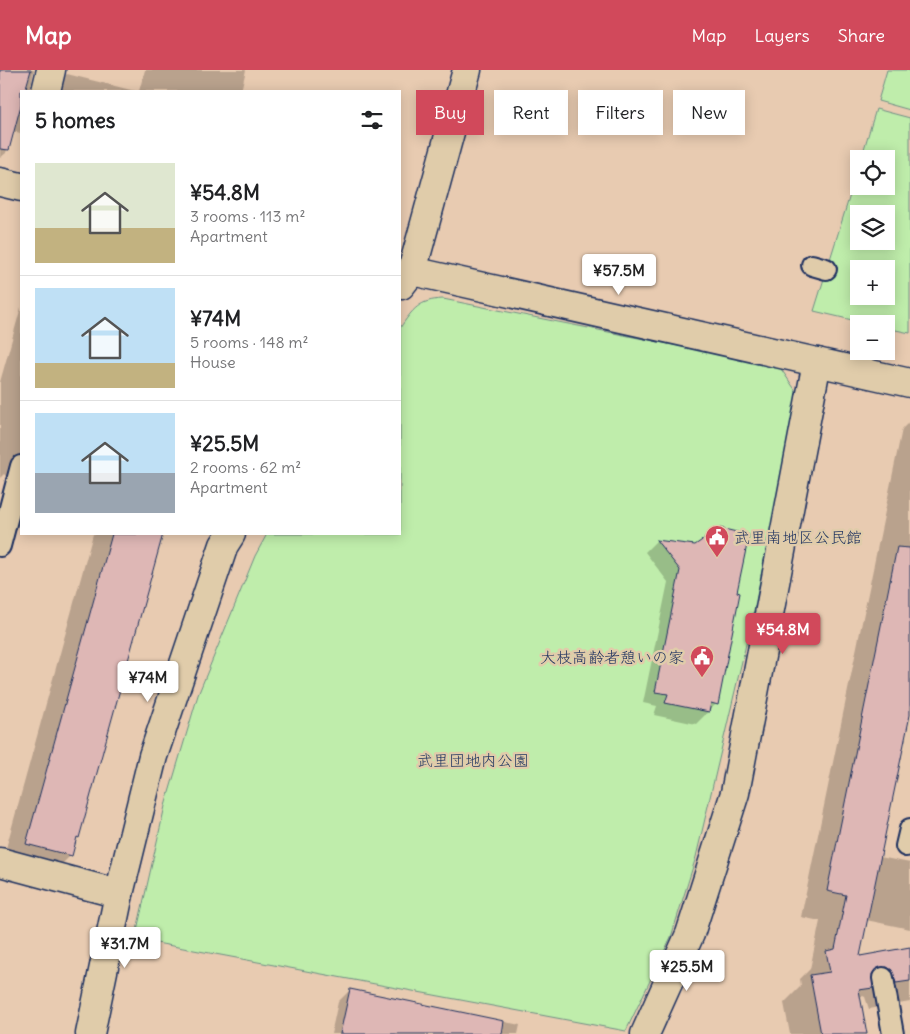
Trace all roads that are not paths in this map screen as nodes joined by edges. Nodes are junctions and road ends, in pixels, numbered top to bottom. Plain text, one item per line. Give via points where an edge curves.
1 (51, 70) edge
2 (467, 70) edge
3 (46, 90) edge
4 (0, 182) edge
5 (20, 187) edge
6 (406, 278) edge
7 (817, 362) junction
8 (910, 383) edge
9 (20, 470) edge
10 (230, 535) edge
11 (0, 546) edge
12 (0, 862) edge
13 (119, 894) junction
14 (883, 978) dead end
15 (90, 1034) edge
16 (645, 1034) edge
17 (893, 1034) edge

1 - 3 street
2 - 6 street
4 - 5 street
6 - 7 street
7 - 8 street
7 - 16 street via 734,793 690,934
9 - 11 lane
10 - 13 street via 224,545 153,756
12 - 13 street
13 - 15 street
14 - 17 lane

